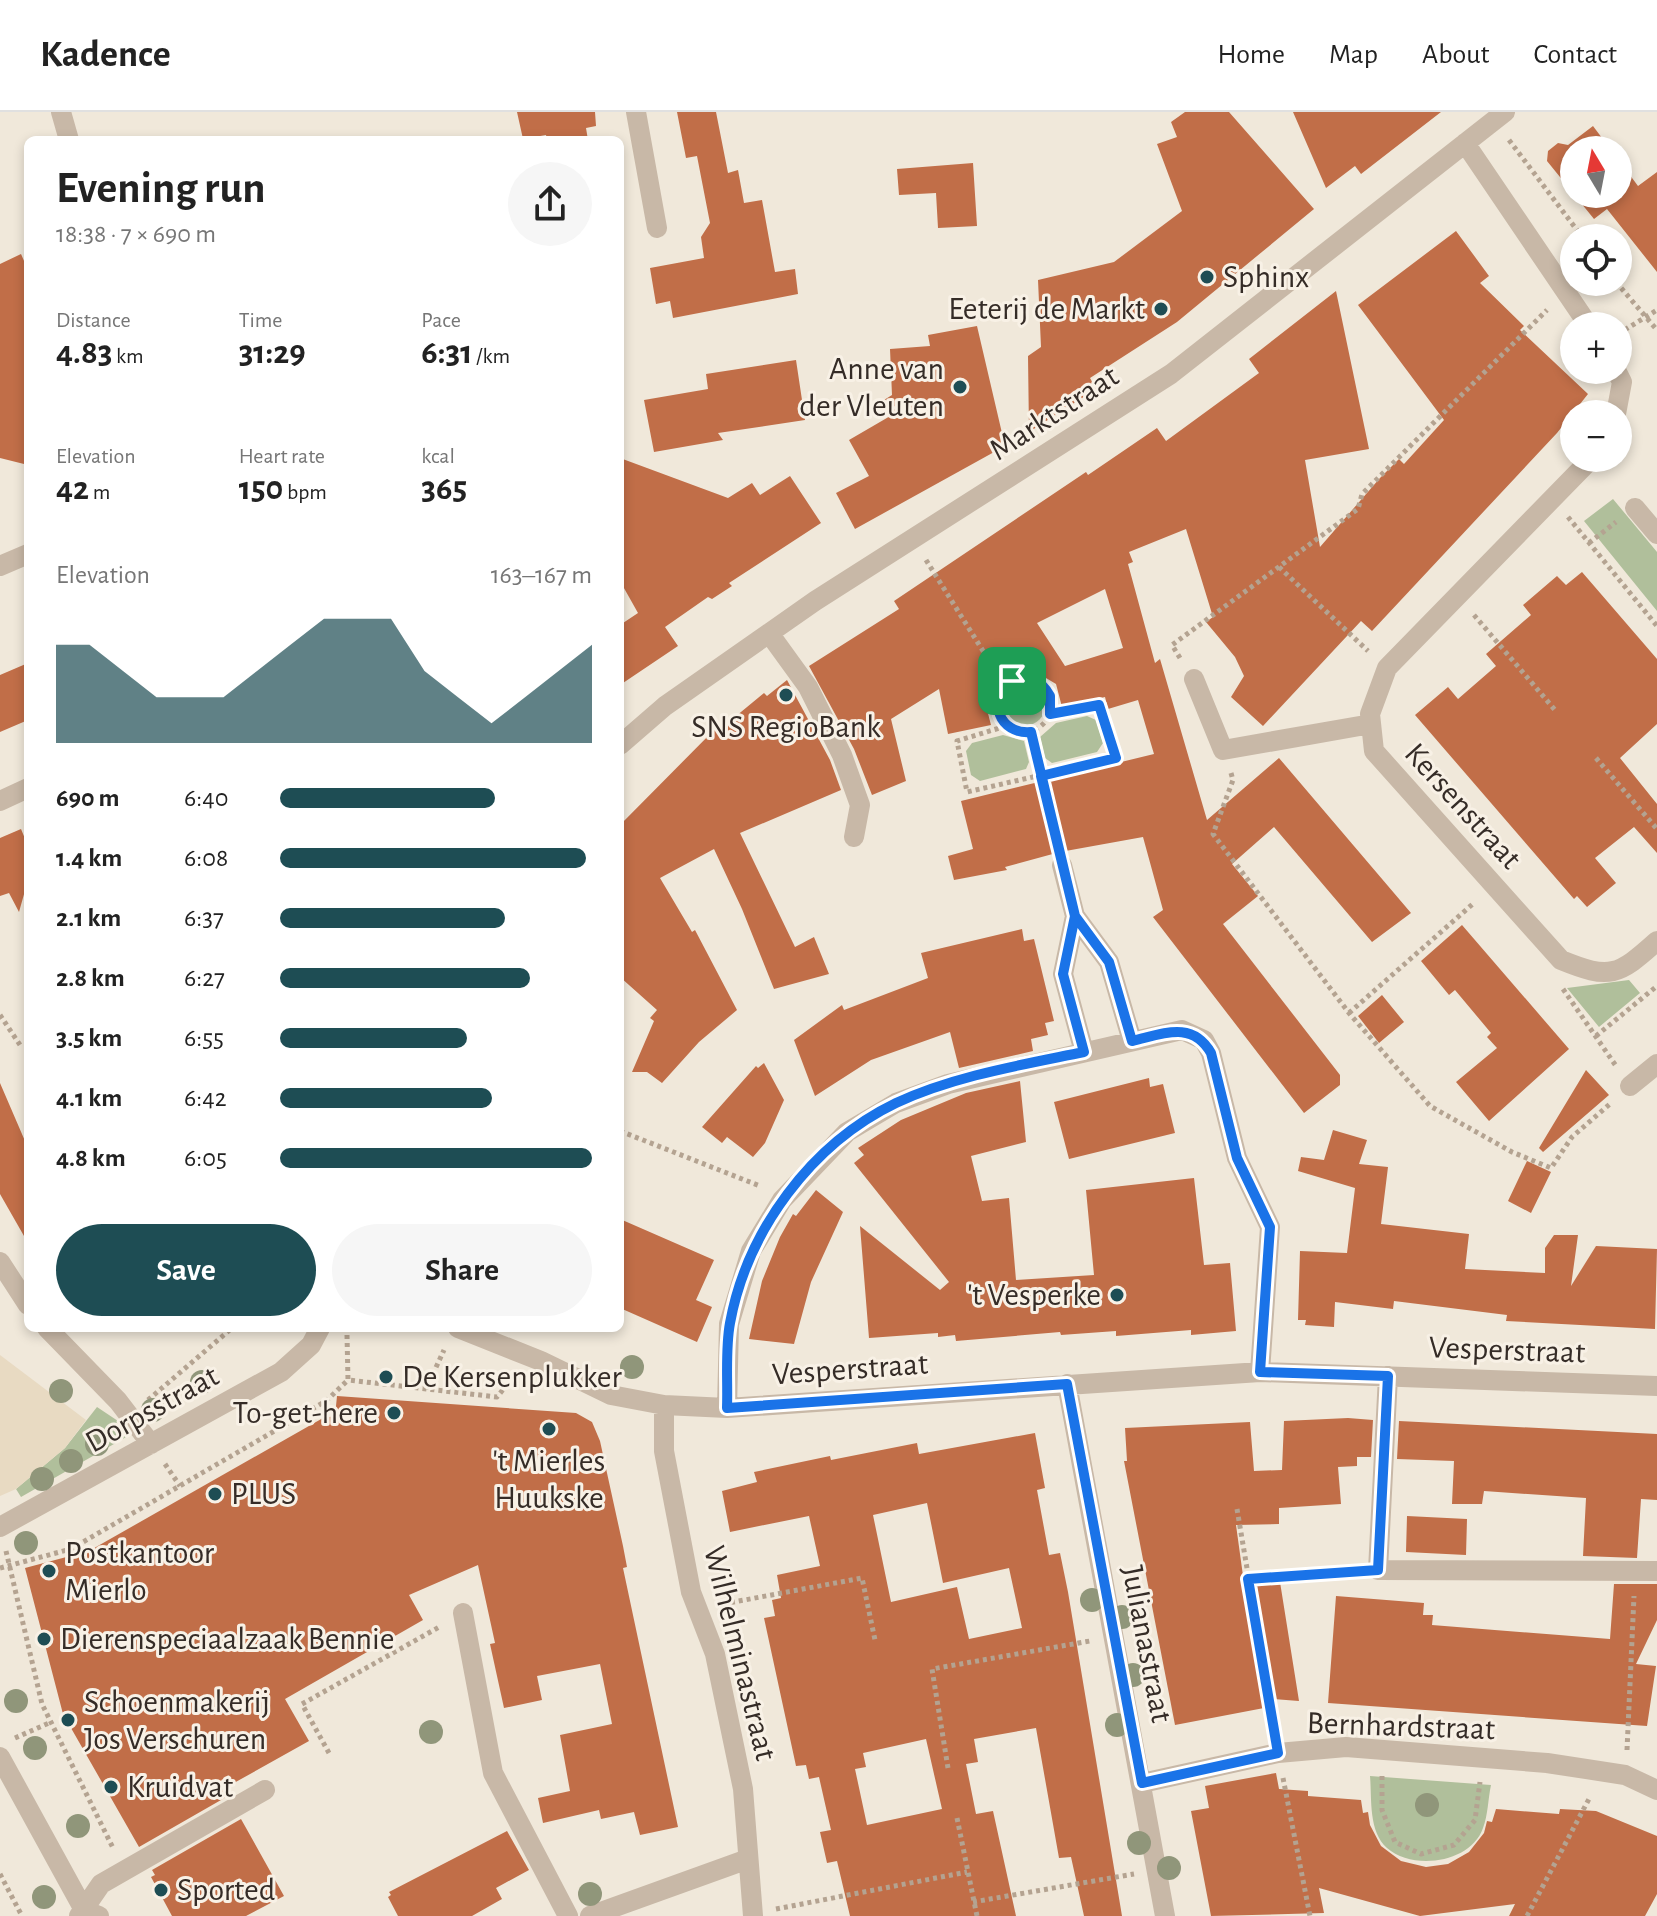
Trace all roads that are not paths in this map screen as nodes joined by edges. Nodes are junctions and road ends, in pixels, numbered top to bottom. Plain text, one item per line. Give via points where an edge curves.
1 (61, 112) edge
2 (636, 112) edge
3 (1500, 116) edge
4 (68, 136) edge
5 (1465, 143) junction
6 (657, 228) dead end
7 (1579, 312) edge
8 (1578, 472) edge
9 (1635, 508) dead end
10 (1657, 534) edge
11 (24, 556) edge
12 (0, 566) edge
13 (769, 633) junction
14 (1194, 679) road end
15 (1371, 724) junction
16 (624, 742) edge
17 (24, 790) edge
18 (0, 801) edge
19 (854, 837) dead end
20 (1062, 865) road end
21 (1075, 916) junction
22 (1654, 949) edge
23 (1132, 1041) junction
24 (1084, 1052) junction
25 (1657, 1064) edge
26 (1630, 1086) road end
27 (3, 1278) edge
28 (24, 1301) edge
29 (51, 1332) edge
30 (318, 1332) edge
31 (453, 1334) edge
32 (1260, 1372) junction
33 (1388, 1376) junction
34 (1067, 1384) junction
35 (1657, 1386) edge
36 (664, 1405) junction
37 (727, 1408) junction
38 (151, 1444) junction
39 (2, 1521) edge
40 (1657, 1571) edge
41 (463, 1613) road end
42 (0, 1757) edge
43 (1142, 1783) junction
44 (265, 1790) dead end
45 (1657, 1790) edge
46 (748, 1859) junction
47 (87, 1914) edge
48 (752, 1915) edge
49 (568, 1916) edge
50 (590, 1916) edge
51 (1165, 1916) edge

1 - 4 street
2 - 6 street
3 - 5 street, Marktstraat
5 - 7 street
5 - 13 street, Marktstraat via 1171,374
8 - 15 street, Kersenstraat via 1387,668
9 - 10 street
11 - 12 street
13 - 16 street, Marktstraat
13 - 19 street via 808,687 842,755 860,805
14 - 15 street via 1223,750
15 - 22 street, Kersenstraat via 1374,751 1561,960 1595,974 1626,968
17 - 18 street
20 - 21 street
21 - 23 street via 1109,962
21 - 24 street via 1063,974
23 - 24 street
23 - 32 street via 1182,1030 1204,1040 1211,1053 1237,1158 1270,1227
24 - 37 street via 962,1080 896,1103 847,1132 782,1200 751,1251 729,1324
25 - 26 street
27 - 28 street
29 - 38 street
30 - 38 street, Dorpsstraat via 281,1372
31 - 36 street, Vesperstraat via 530,1357 611,1395
32 - 33 street, Vesperstraat
32 - 34 street, Vesperstraat
33 - 35 street, Vesperstraat
33 - 40 street via 1378,1570
34 - 37 street, Vesperstraat
34 - 43 street, Julianastraat
36 - 37 street, Vesperstraat
36 - 46 street, Wilhelminastraat via 664,1451 691,1592 715,1654 743,1789
38 - 39 street, Dorpsstraat
41 - 49 street via 493,1773
42 - 47 street
43 - 45 street, Bernhardstraat via 1278,1753 1346,1747 1604,1771
43 - 51 street, Julianastraat
44 - 47 street via 101,1884
46 - 48 street, Wilhelminastraat
46 - 50 street

